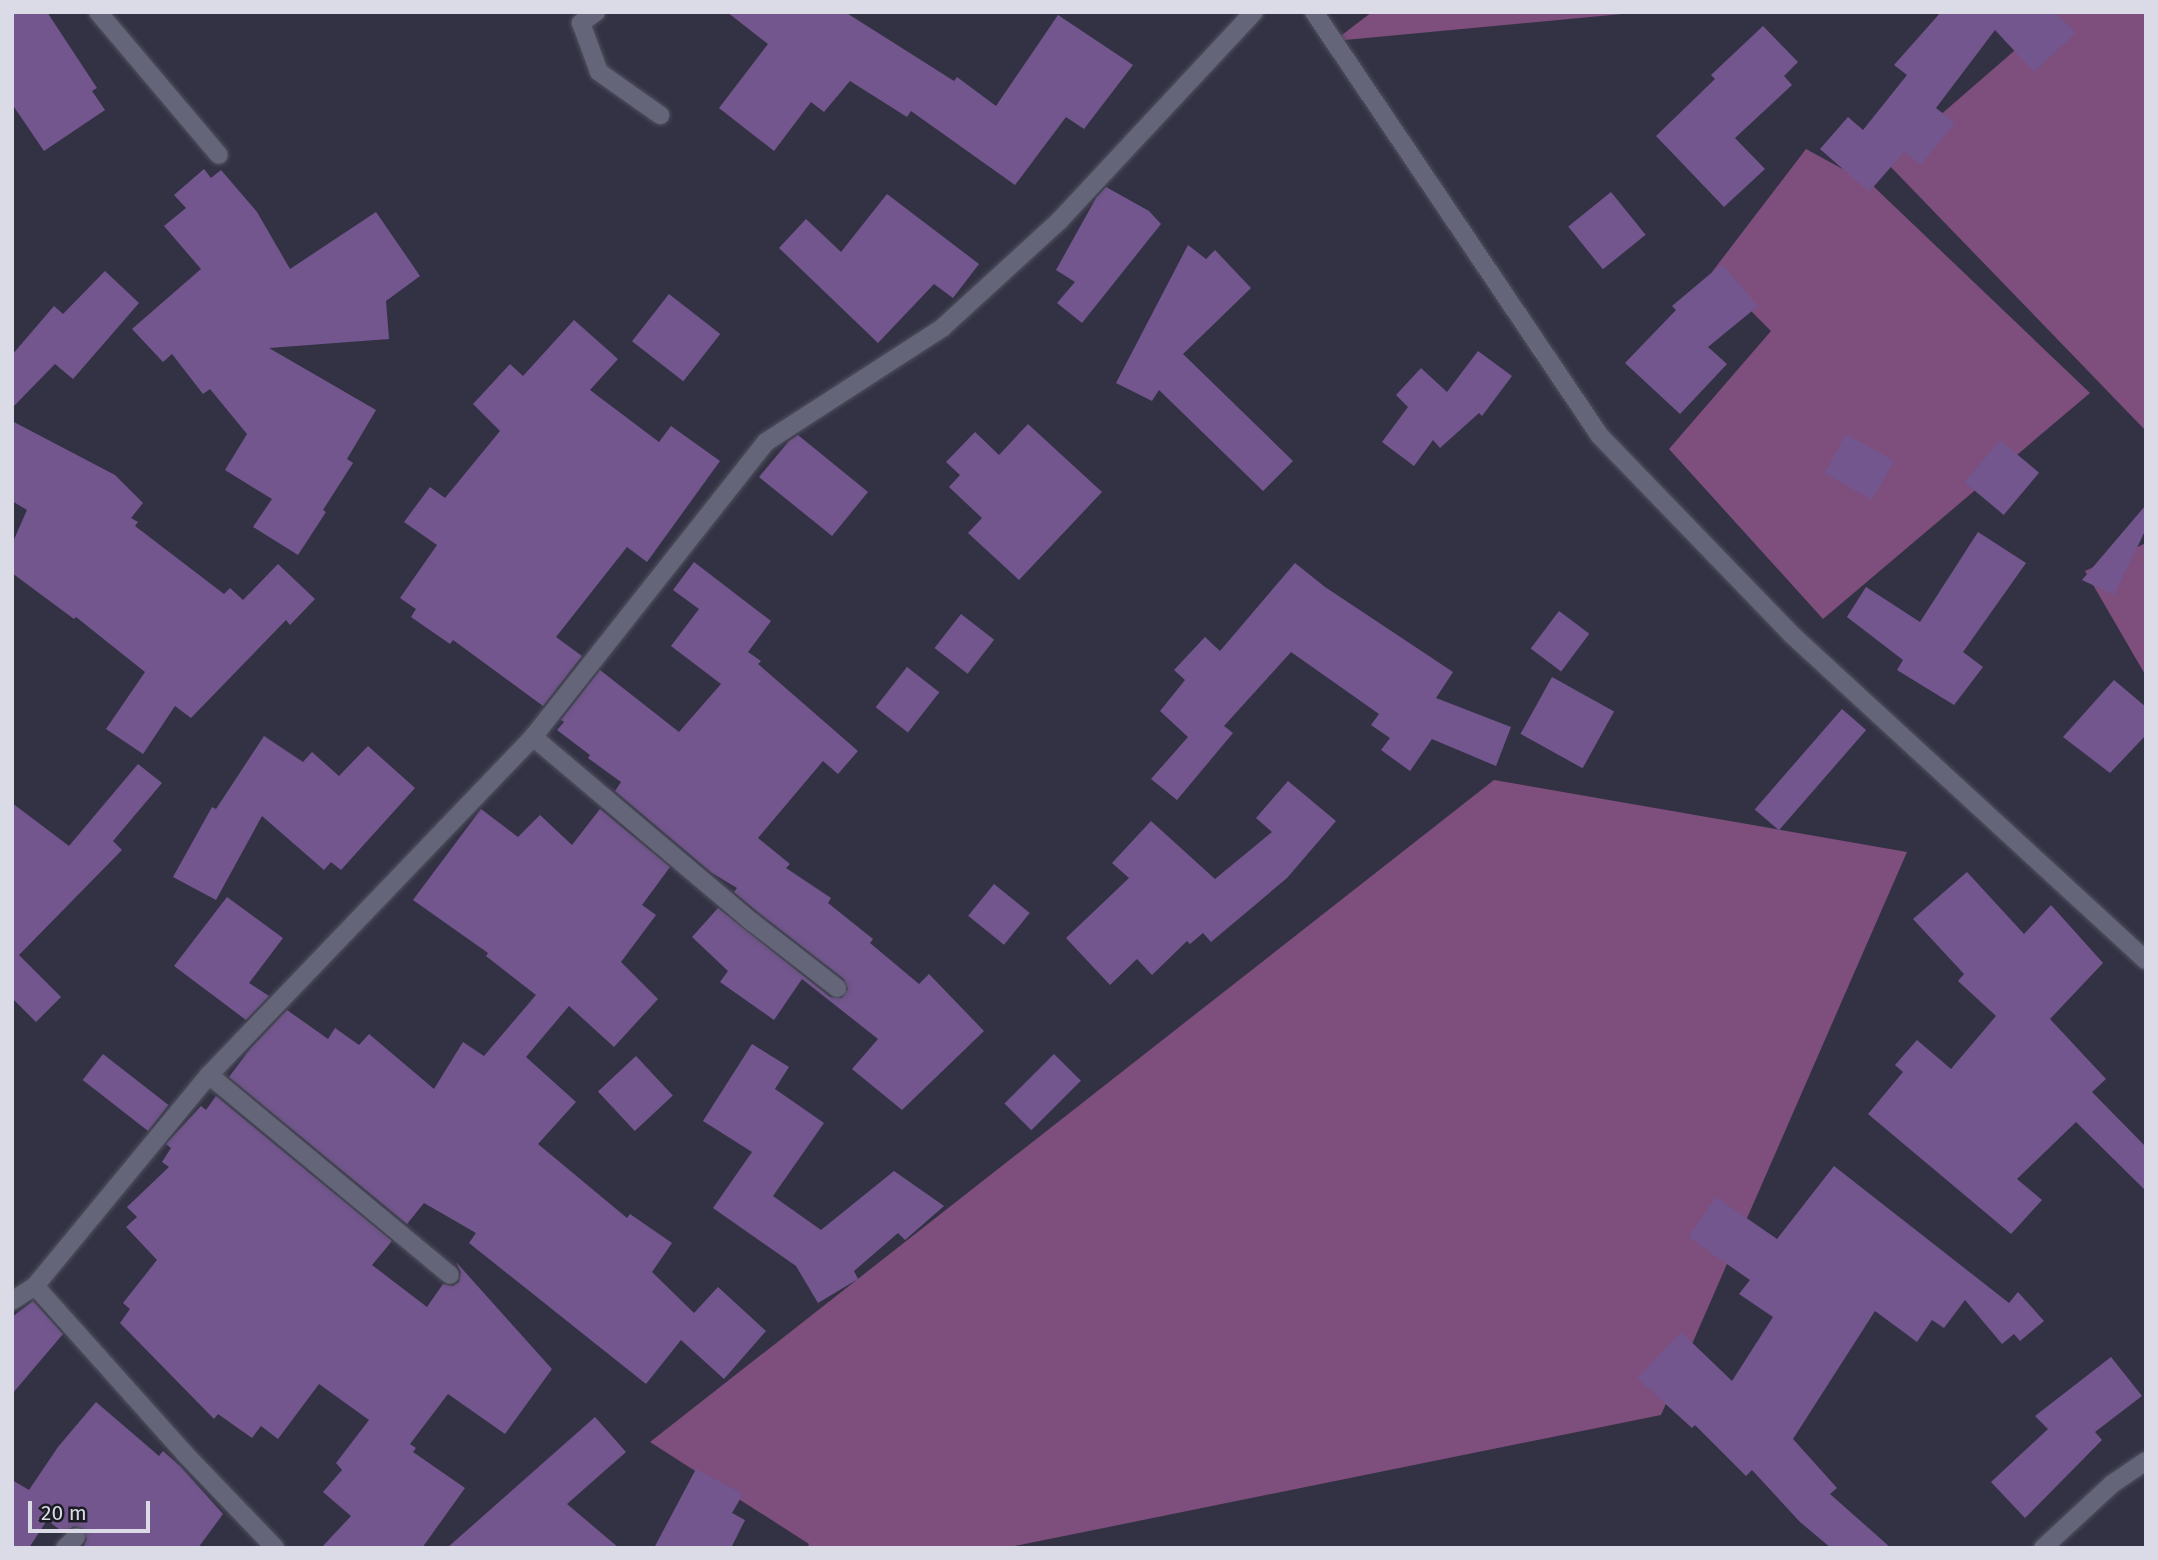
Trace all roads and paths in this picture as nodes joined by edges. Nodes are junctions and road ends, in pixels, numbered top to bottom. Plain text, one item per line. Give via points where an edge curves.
1 (98, 12) edge
2 (596, 12) edge
3 (1254, 12) edge
4 (1314, 12) edge
5 (660, 115) dead end
6 (219, 155) dead end
7 (533, 737) junction
8 (2146, 960) edge
9 (837, 988) dead end
10 (209, 1075) junction
11 (450, 1275) dead end
12 (35, 1286) junction
13 (12, 1301) edge
14 (2146, 1461) edge
15 (275, 1548) edge
16 (2043, 1548) edge

1 - 6 street
2 - 5 street via 581,23 599,72
3 - 7 street via 1059,221 942,328 766,442
4 - 8 street via 1600,436 1791,634
7 - 9 street
7 - 10 street
10 - 11 street
10 - 12 street
12 - 13 street
12 - 15 street
14 - 16 street via 2112,1484

